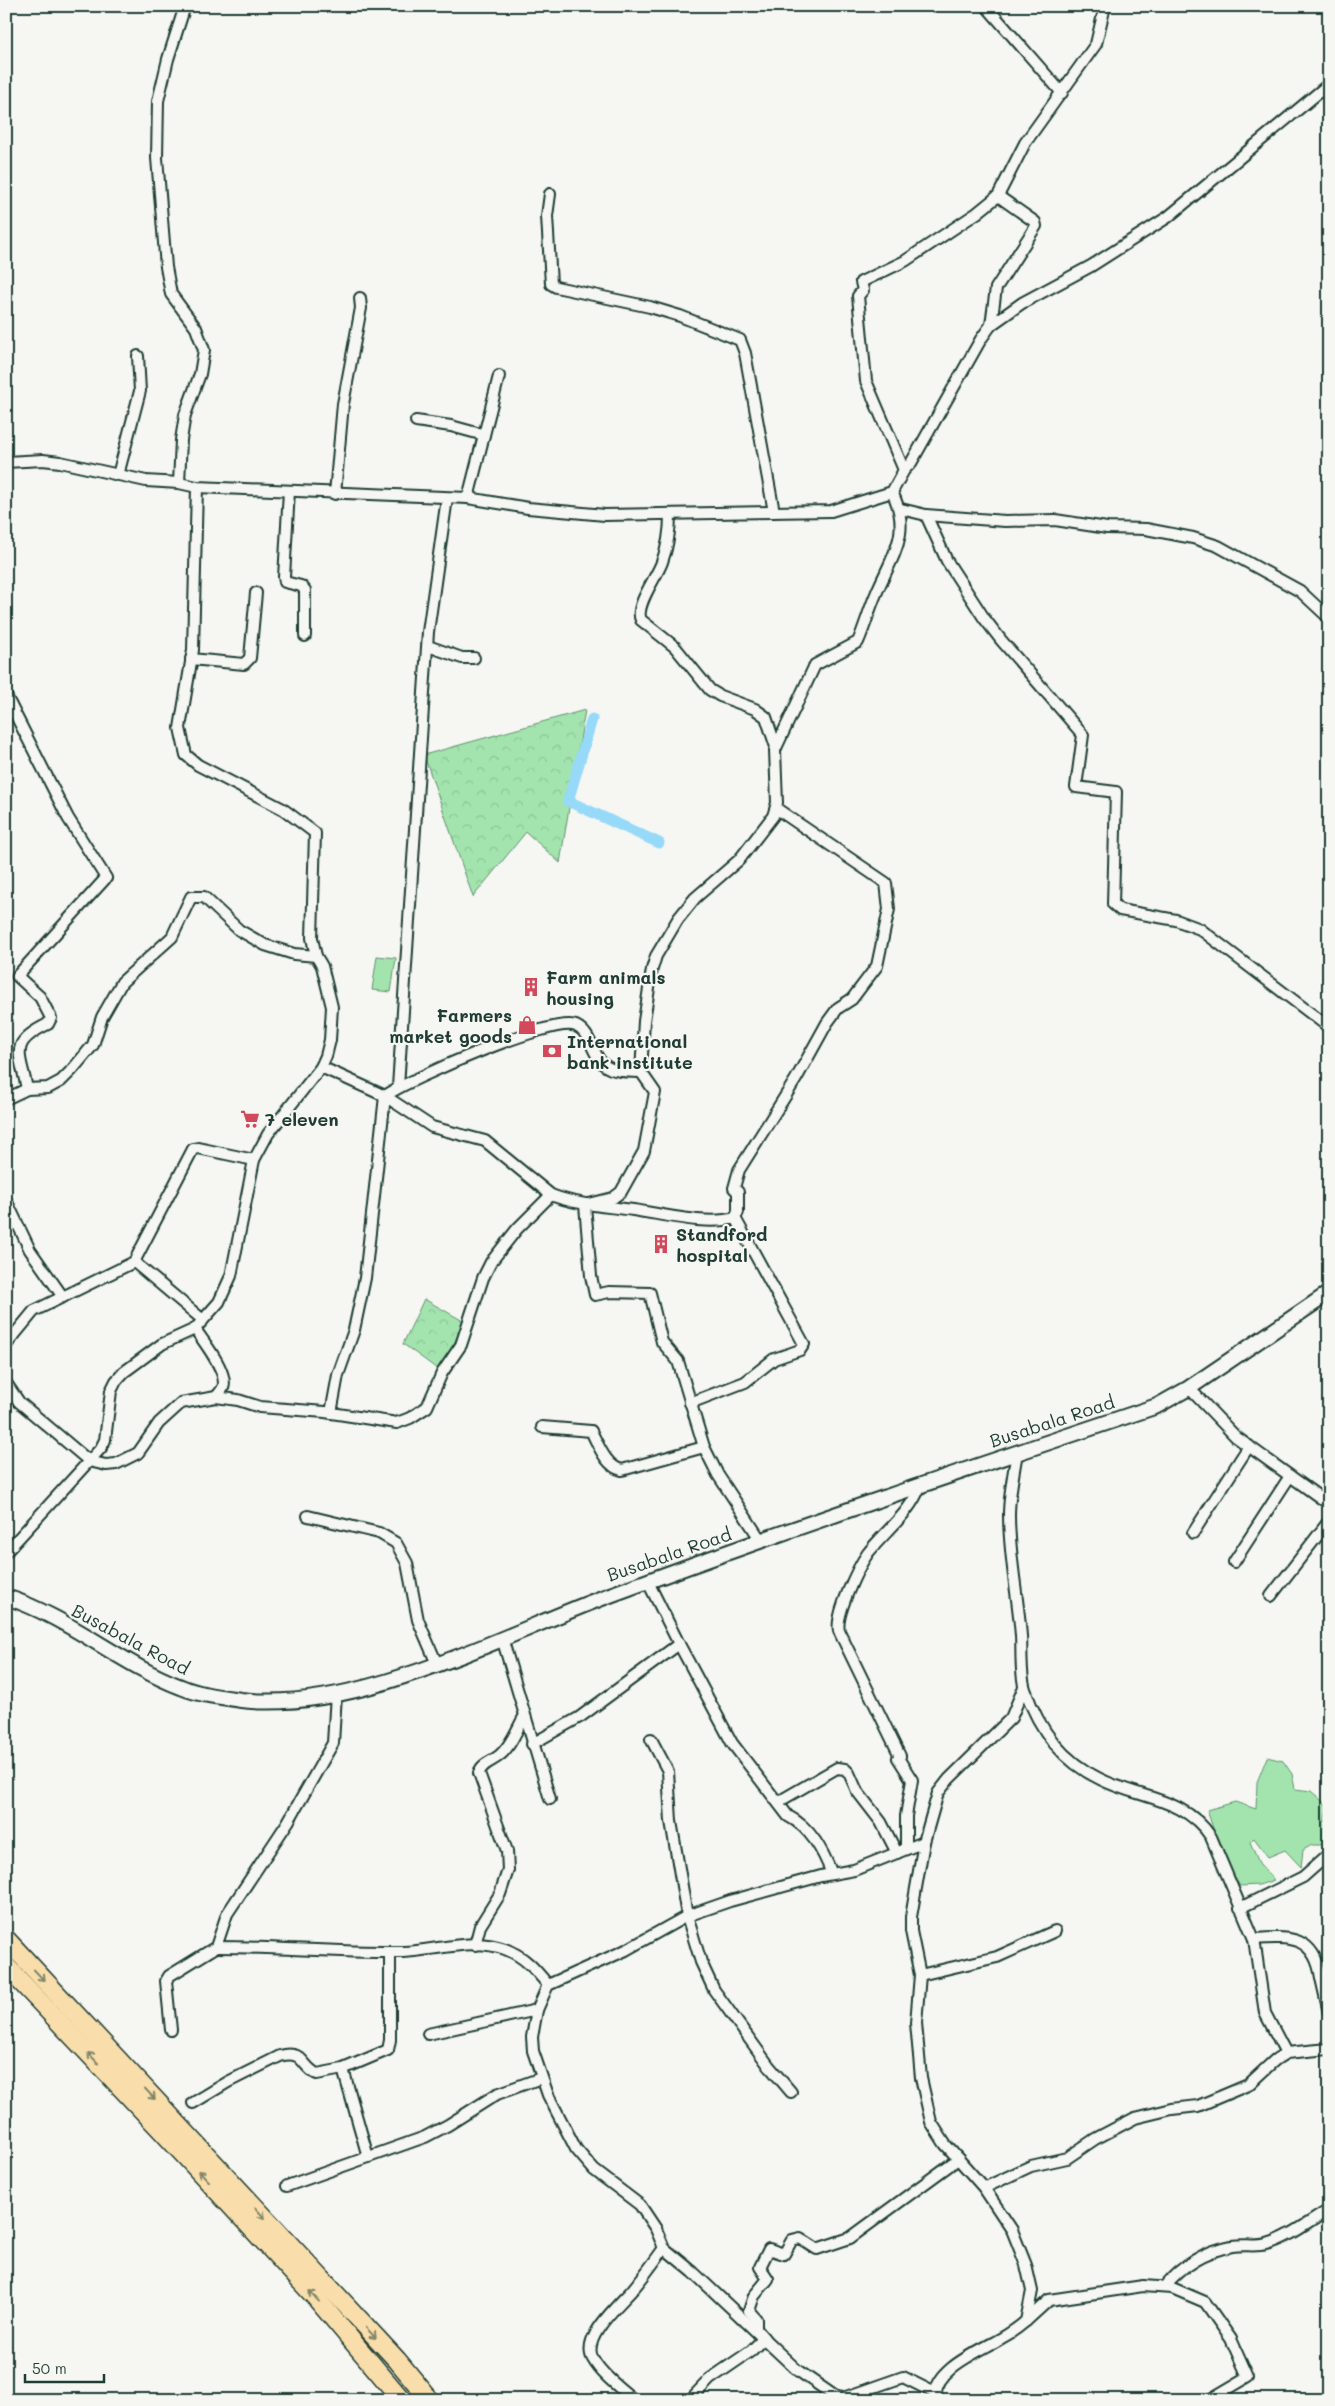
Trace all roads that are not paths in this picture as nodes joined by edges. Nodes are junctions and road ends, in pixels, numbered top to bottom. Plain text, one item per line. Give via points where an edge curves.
1 (185, 6) edge
2 (986, 6) edge
3 (1106, 6) edge
4 (1329, 84) edge
5 (1062, 93) junction
6 (550, 194) dead end
7 (998, 196) junction
8 (360, 298) dead end
9 (991, 325) junction
10 (138, 356) dead end
11 (498, 376) dead end
12 (416, 421) dead end
13 (484, 435) junction
14 (6, 462) edge
15 (904, 470) junction
16 (118, 475) junction
17 (179, 483) junction
18 (196, 487) junction
19 (289, 491) junction
20 (892, 492) junction
21 (335, 494) junction
22 (447, 498) junction
23 (468, 498) junction
24 (900, 509) junction
25 (774, 512) junction
26 (670, 515) junction
27 (926, 515) junction
28 (256, 593) dead end
29 (1329, 618) edge
30 (305, 636) dead end
31 (428, 646) junction
32 (474, 658) dead end
33 (191, 659) junction
34 (6, 696) edge
35 (776, 747) junction
36 (777, 809) junction
37 (316, 956) junction
38 (1329, 1029) edge
39 (321, 1067) junction
40 (641, 1072) junction
41 (398, 1087) junction
42 (27, 1089) junction
43 (386, 1096) junction
44 (6, 1099) edge
45 (254, 1160) junction
46 (551, 1194) junction
47 (6, 1200) edge
48 (585, 1205) junction
49 (735, 1218) junction
50 (134, 1262) junction
51 (1329, 1293) edge
52 (63, 1297) junction
53 (203, 1320) junction
54 (195, 1329) junction
55 (6, 1345) edge
56 (6, 1383) edge
57 (1189, 1388) junction
58 (216, 1397) junction
59 (690, 1403) junction
60 (331, 1413) junction
61 (542, 1427) dead end
62 (1249, 1446) junction
63 (704, 1447) junction
64 (1017, 1452) junction
65 (89, 1461) junction
66 (1290, 1476) junction
67 (921, 1484) junction
68 (1329, 1504) edge
69 (308, 1516) dead end
70 (1329, 1521) edge
71 (1193, 1533) dead end
72 (762, 1542) junction
73 (6, 1552) edge
74 (1234, 1562) dead end
75 (648, 1582) junction
76 (1271, 1596) dead end
77 (6, 1597) edge
78 (502, 1638) junction
79 (679, 1644) junction
80 (438, 1664) junction
81 (1024, 1687) junction
82 (336, 1694) junction
83 (524, 1717) junction
84 (651, 1740) dead end
85 (532, 1744) junction
86 (550, 1799) dead end
87 (778, 1802) junction
88 (924, 1842) junction
89 (901, 1851) junction
90 (1329, 1854) edge
91 (832, 1874) junction
92 (1240, 1908) junction
93 (687, 1916) junction
94 (1055, 1930) dead end
95 (6, 1939) edge
96 (1254, 1939) junction
97 (475, 1945) junction
98 (216, 1947) junction
99 (390, 1952) junction
100 (6, 1966) edge
101 (920, 1975) junction
102 (1325, 1977) edge
103 (548, 1985) junction
104 (537, 2010) junction
105 (1329, 2013) edge
106 (171, 2030) dead end
107 (428, 2034) dead end
108 (1329, 2049) edge
109 (1286, 2053) junction
110 (343, 2069) junction
111 (541, 2078) junction
112 (791, 2092) dead end
113 (193, 2103) dead end
114 (368, 2158) junction
115 (958, 2159) junction
116 (287, 2186) dead end
117 (984, 2188) junction
118 (1329, 2210) edge
119 (664, 2248) junction
120 (1164, 2287) junction
121 (1032, 2291) junction
122 (1049, 2300) junction
123 (1026, 2322) junction
124 (764, 2338) junction
125 (936, 2398) edge
126 (402, 2400) edge
127 (430, 2400) edge
128 (634, 2400) edge
129 (690, 2400) edge
130 (1209, 2400) edge

1 - 17 street via 158,101 157,158 171,294 196,328 204,350 200,374 185,415
2 - 5 street
3 - 5 street via 1096,44
4 - 9 street via 1154,227 1022,303
5 - 7 street via 1020,152
6 - 25 street via 547,216 550,282 553,286 650,307 740,340
7 - 9 street via 1035,222 1036,226 996,288
7 - 15 street via 905,261 861,282 863,290 858,296 866,381
8 - 21 street via 362,308 343,404
9 - 15 street via 912,463
10 - 16 street via 140,391
11 - 13 street
12 - 13 street
13 - 23 street
14 - 16 street via 43,460
15 - 20 street
16 - 17 street
17 - 18 street
18 - 19 street
18 - 33 street
19 - 21 street
19 - 30 street via 284,577 285,582 305,590
20 - 24 street
20 - 25 street via 831,511
21 - 22 street
22 - 23 street
22 - 31 street
23 - 26 street via 528,508 605,515
24 - 27 street
24 - 35 street via 898,548 858,642 815,665
25 - 26 street
26 - 35 street via 670,536 662,562 640,606 639,616 674,647 710,690 766,717
27 - 29 street via 1005,521 1055,520 1107,528 1146,529 1193,538 1218,546 1300,591
27 - 38 street via 946,561 984,618 1082,735 1076,787 1116,792 1113,904 1120,910 1176,920 1200,929
28 - 33 street via 247,662
31 - 32 street via 462,658
31 - 41 street
33 - 37 street via 180,728 186,755 283,809 314,833 312,938
34 - 42 street via 68,818 106,878 16,976 40,997 51,1018 48,1024 24,1039 18,1051
35 - 36 street
36 - 40 street via 739,860 695,898 661,946 652,968
36 - 49 street via 886,883 889,909 874,972 852,999 832,1015 739,1170 734,1188 739,1201
37 - 39 street via 322,966 332,1007 330,1040
37 - 42 street via 294,954 265,945 240,930 204,897 191,897 172,937 122,982 102,1017 93,1046 61,1081 48,1088
39 - 43 street
39 - 45 street via 288,1106
40 - 41 street via 609,1068 598,1060 580,1028 569,1024 474,1053
40 - 48 street via 655,1092 644,1151 621,1192 613,1198
41 - 43 street
42 - 44 street
43 - 46 street via 432,1127 485,1141
43 - 60 street via 365,1278
45 - 50 street via 193,1149
45 - 53 street via 231,1276 219,1302
46 - 48 street
46 - 60 street via 491,1262 461,1346 442,1373 428,1407 397,1423
47 - 52 street via 30,1250
48 - 49 street via 680,1219
48 - 59 street via 595,1295 650,1293 662,1342 678,1361
49 - 59 street via 804,1344 800,1350 774,1359 745,1382
50 - 52 street
50 - 53 street
51 - 57 street, Busabala Road
52 - 55 street via 28,1317
53 - 54 street
54 - 58 street via 221,1369 223,1388
54 - 65 street via 162,1344 116,1381 111,1391 105,1440
56 - 65 street via 19,1402
57 - 62 street via 1236,1437
57 - 64 street, Busabala Road via 1157,1406
58 - 60 street via 260,1407
58 - 65 street via 182,1403 159,1423 138,1453 126,1460 106,1465
59 - 63 street
61 - 63 street via 590,1431 609,1462 622,1470
62 - 66 street
62 - 71 street
63 - 72 street via 718,1475
64 - 67 street, Busabala Road
64 - 81 street via 1009,1516
65 - 73 street
66 - 68 street
66 - 74 street
67 - 72 street, Busabala Road
67 - 89 street via 912,1504 868,1554 844,1602 838,1624 900,1756 898,1758 912,1780
69 - 80 street via 379,1533 396,1543 407,1563 416,1613
70 - 76 street
72 - 75 street, Busabala Road
75 - 78 street, Busabala Road
75 - 79 street
77 - 82 street, Busabala Road via 45,1614 164,1680 198,1693 274,1702
78 - 80 street, Busabala Road
78 - 83 street
79 - 85 street via 580,1717
79 - 87 street via 732,1743
80 - 82 street, Busabala Road
81 - 88 street via 1018,1705 1000,1730 944,1785
81 - 92 street via 1047,1735 1074,1765 1118,1787 1167,1802 1202,1822 1211,1836
82 - 98 street via 333,1743 288,1822 227,1914
83 - 85 street
83 - 97 street via 501,1755 484,1765 479,1774 507,1851 508,1870 500,1894 480,1926
84 - 93 street via 668,1771 671,1821
85 - 86 street
87 - 89 street via 842,1768 849,1773 857,1791
87 - 91 street via 824,1852
88 - 89 street
88 - 101 street via 911,1917
89 - 91 street via 866,1866
90 - 92 street via 1303,1876
91 - 93 street
92 - 96 street
93 - 103 street via 626,1950
93 - 112 street via 701,1962 714,1990
94 - 101 street via 997,1957
95 -> 127 highway via 397,2360
96 - 102 street via 1282,1937 1300,1942 1315,1956
96 - 109 street via 1266,2013
97 - 99 street
97 - 103 street via 504,1948 523,1958
98 - 99 street
98 - 106 street via 166,1981
99 - 110 street via 390,2046 383,2053
126 -> 100 highway via 316,2298
101 - 115 street via 916,2023 926,2103 931,2122
102 - 105 street
103 - 104 street
104 - 107 street
104 - 111 street via 532,2037
108 - 109 street
109 - 117 street via 1248,2085 1198,2106 1172,2108 1135,2118 1067,2158 1031,2166
110 - 113 street via 317,2074 299,2056 287,2054
110 - 114 street
111 - 114 street via 497,2094 424,2137
111 - 119 street via 576,2149 594,2170 640,2205
114 - 116 street
115 - 117 street
115 - 124 street via 843,2242 816,2249 800,2238 792,2240 784,2254 769,2249 760,2267 768,2279 754,2296 748,2311 756,2318 756,2328
117 - 121 street via 1012,2230
118 - 120 street via 1276,2241 1232,2246 1202,2257 1175,2273
119 - 124 street
119 - 128 street via 592,2339 592,2359
120 - 122 street via 1143,2286
120 - 130 street via 1205,2302 1231,2339 1248,2377
121 - 122 street
121 - 123 street
122 - 123 street
123 - 125 street via 950,2368
124 - 125 street via 797,2370 836,2397 851,2396 903,2377
124 - 129 street via 710,2379

